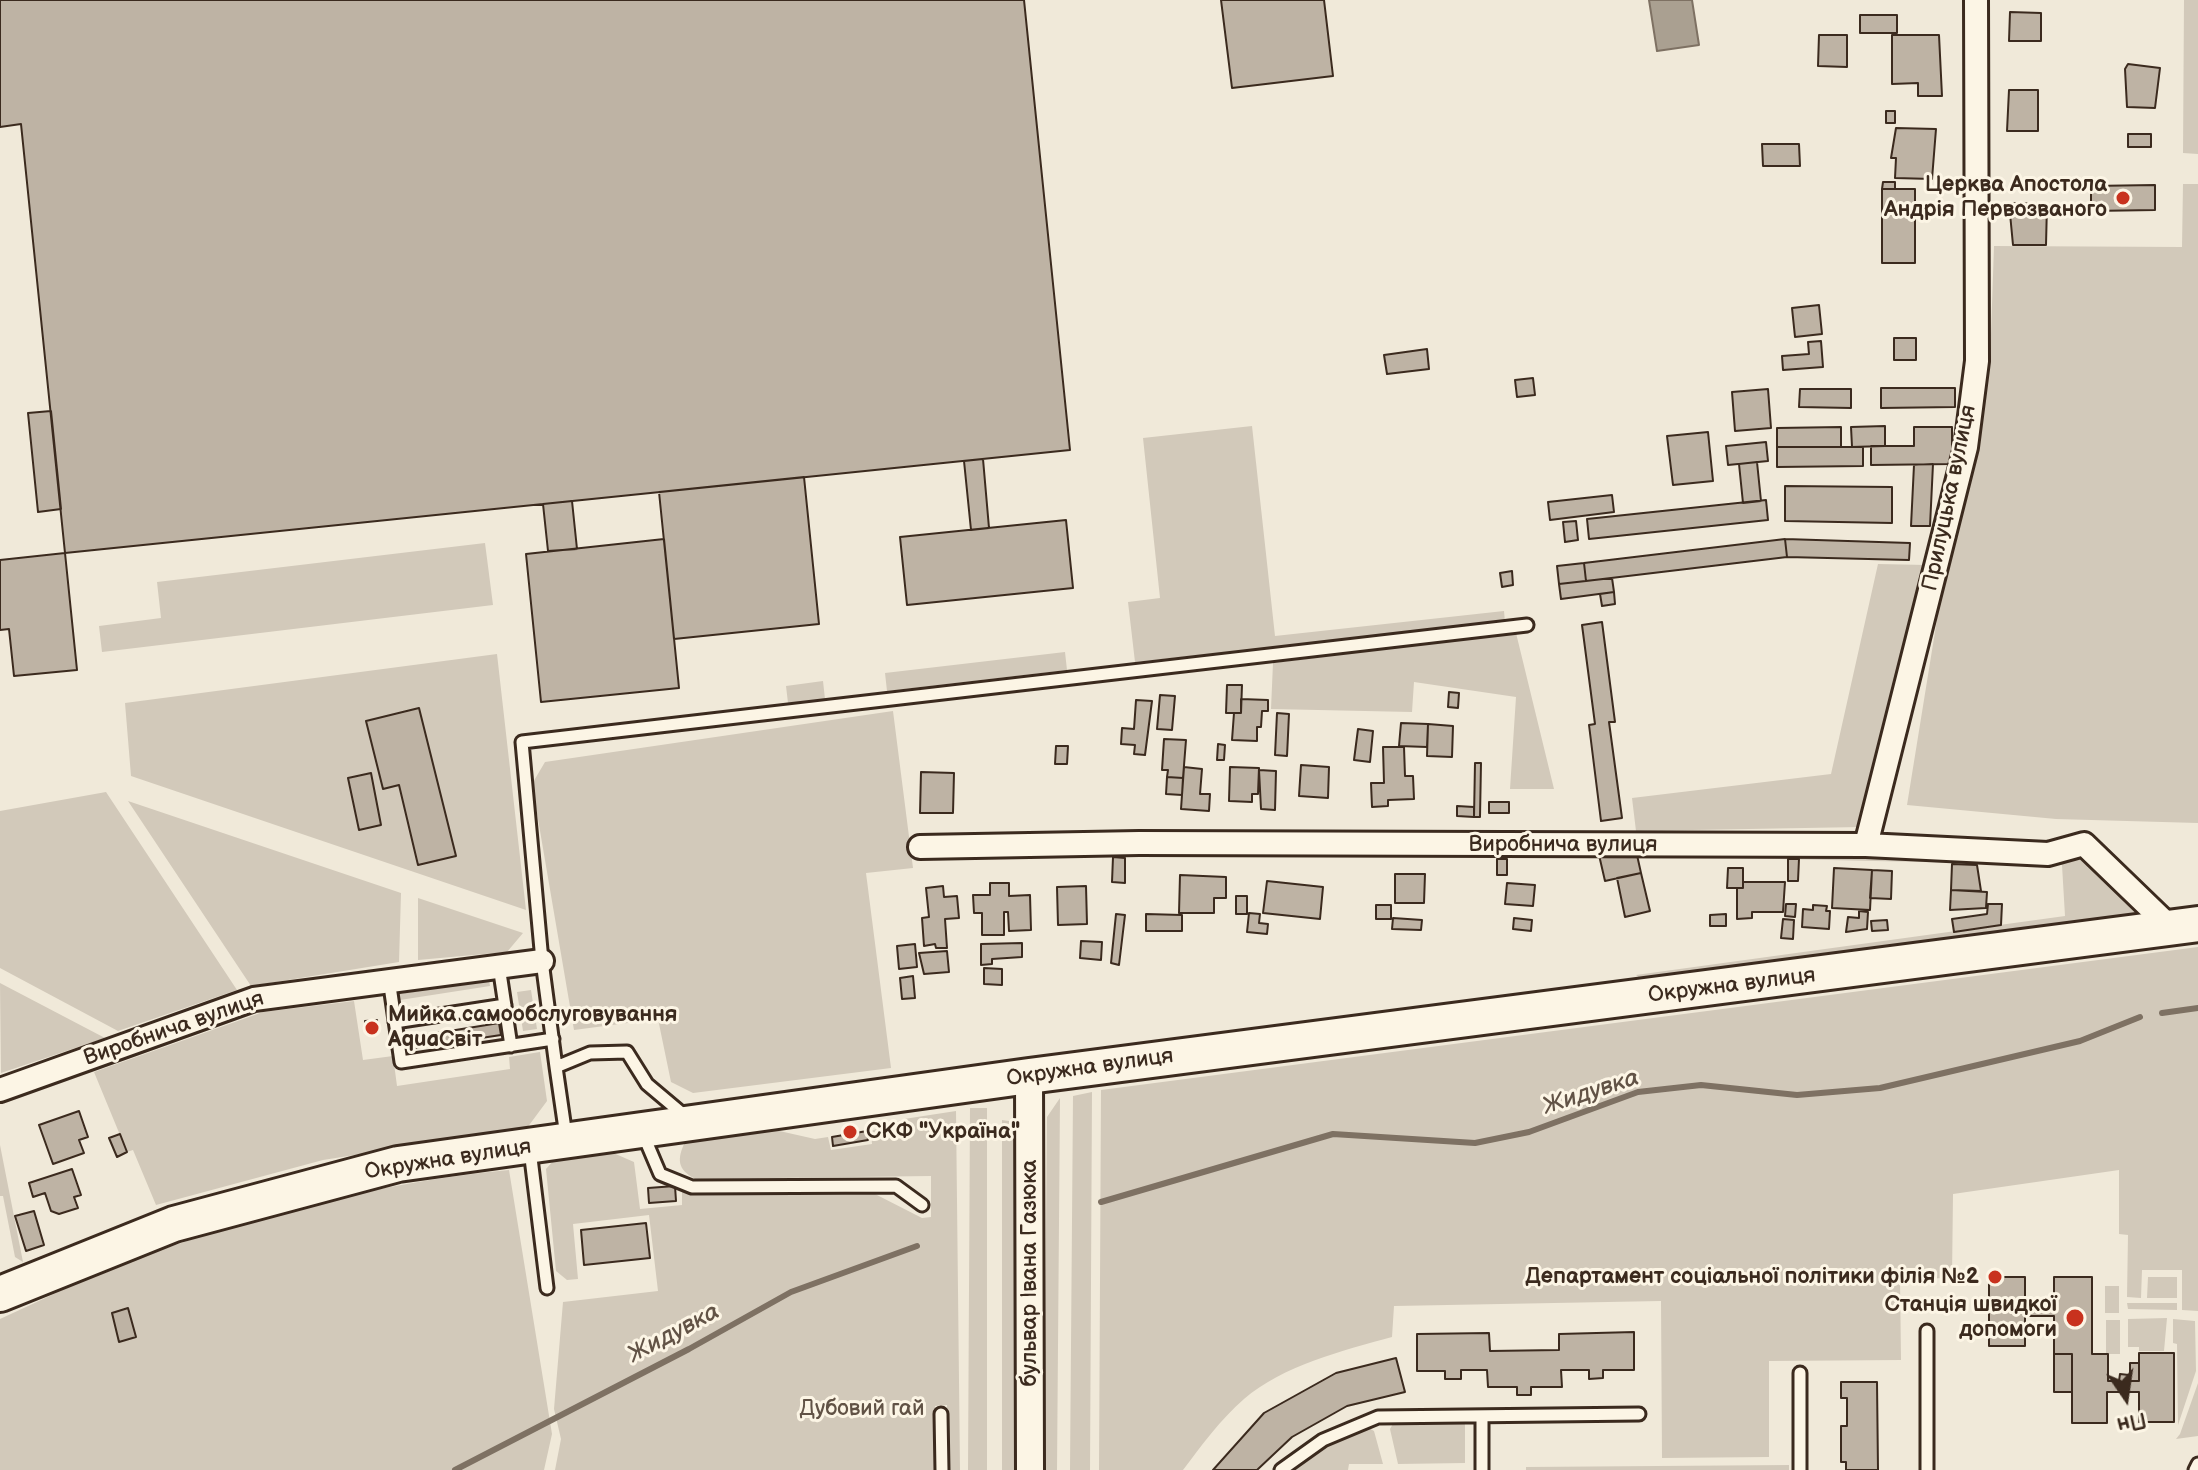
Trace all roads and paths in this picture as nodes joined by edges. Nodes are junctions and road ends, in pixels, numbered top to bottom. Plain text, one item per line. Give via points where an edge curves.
1 (1976, 0) edge
2 (1527, 625) dead end
3 (1866, 845) junction
4 (920, 847) dead end
5 (2184, 926) edge
6 (542, 961) junction
7 (499, 966) junction
8 (389, 979) junction
9 (505, 1005) junction
10 (395, 1022) junction
11 (553, 1039) junction
12 (511, 1046) junction
13 (556, 1067) junction
14 (1029, 1076) junction
15 (0, 1090) edge
16 (693, 1122) junction
17 (641, 1130) junction
18 (567, 1141) junction
19 (530, 1146) junction
20 (922, 1205) dead end
21 (547, 1288) dead end
22 (2, 1289) edge
23 (1927, 1331) dead end
24 (1800, 1373) dead end
25 (941, 1414) dead end
26 (1639, 1414) dead end
27 (1482, 1416) junction
28 (2198, 1464) edge
29 (942, 1470) edge
30 (1030, 1470) edge
31 (1281, 1470) edge
32 (1482, 1470) edge
33 (1800, 1470) edge
34 (1927, 1470) edge
35 (2195, 1470) edge

1 - 3 street, Прилуцька вулиця via 1975,376 1966,447
2 - 6 lane via 522,742
3 - 4 street, Виробнича вулиця
3 - 5 street, Виробнича вулиця via 2048,854 2084,844
5 - 14 main road, Окружна вулиця
6 - 7 street, Виробнича вулиця
6 - 11 lane
7 - 8 street, Виробнича вулиця
7 - 9 lane
8 - 10 lane
8 - 15 street, Виробнича вулиця via 254,999
9 - 10 lane
9 - 12 lane
10 - 12 lane via 401,1062
11 - 12 lane
11 - 13 lane
13 - 16 lane via 590,1053 627,1052 647,1084
13 - 18 lane
14 - 16 main road, Окружна вулиця
14 - 30 street, бульвар Івана Газюка
16 - 17 main road, Окружна вулиця
17 - 18 main road, Окружна вулиця
17 - 20 lane via 660,1174 692,1187 896,1186
18 - 19 main road, Окружна вулиця
19 - 21 lane
19 - 22 main road, Окружна вулиця via 398,1164 270,1196 174,1224
23 - 34 lane
24 - 33 lane
25 - 29 lane
26 - 27 lane
27 - 31 lane via 1378,1417 1323,1440
27 - 32 lane
28 - 35 lane

